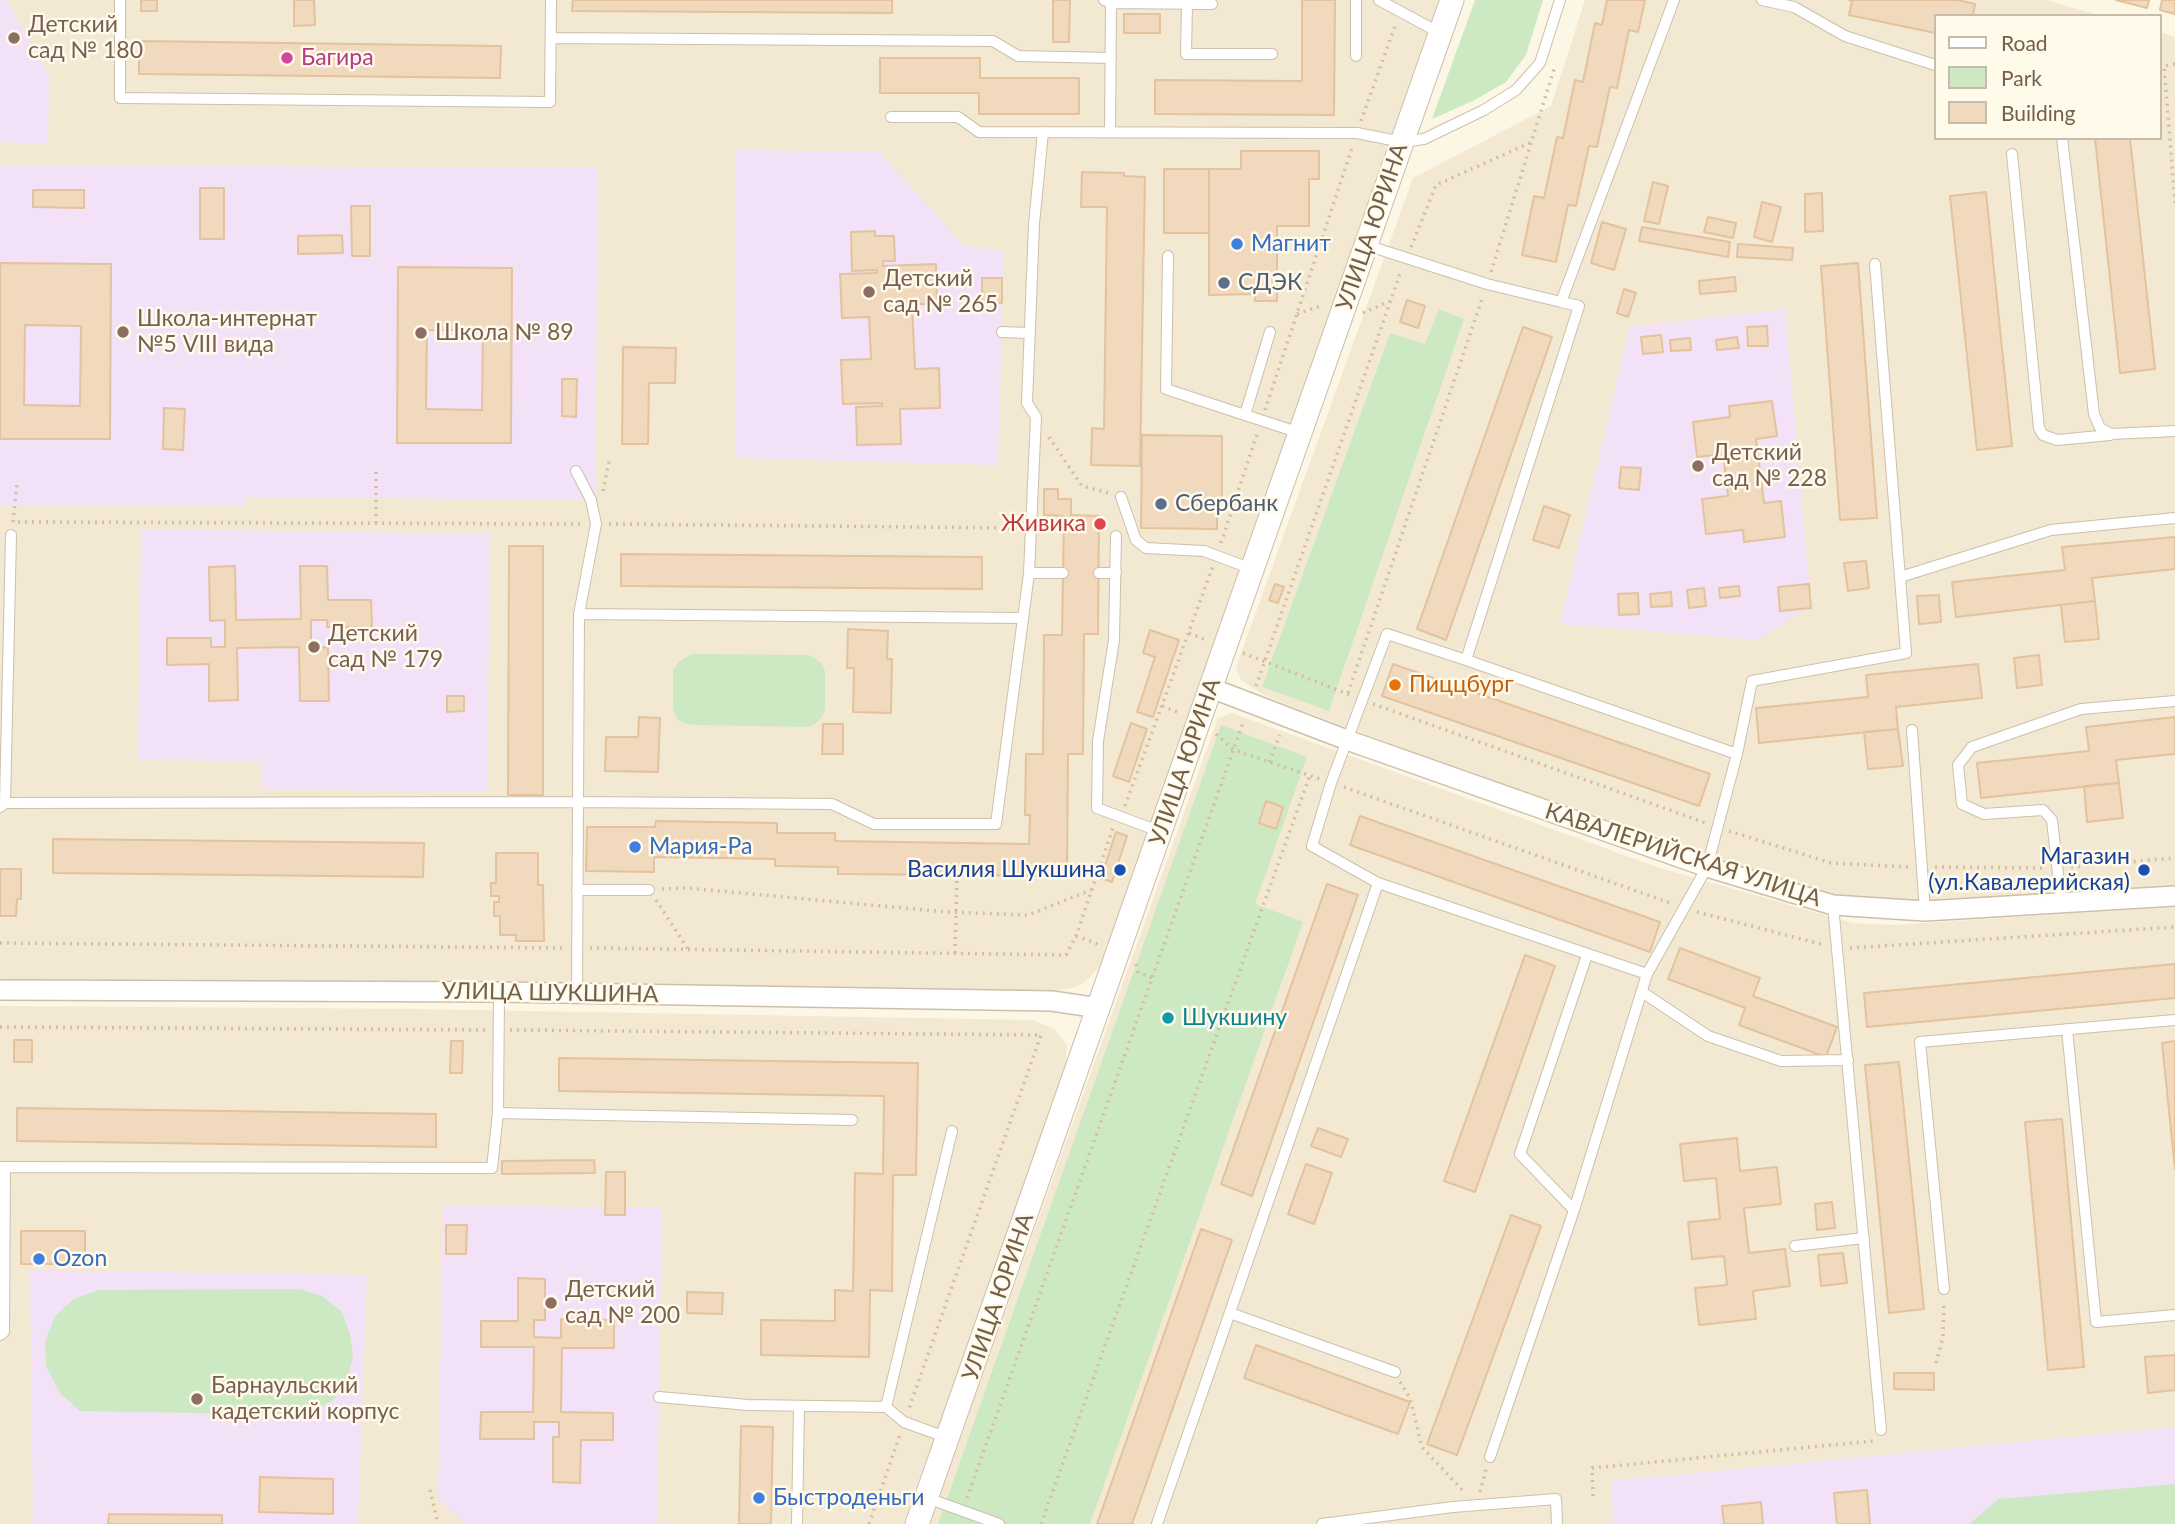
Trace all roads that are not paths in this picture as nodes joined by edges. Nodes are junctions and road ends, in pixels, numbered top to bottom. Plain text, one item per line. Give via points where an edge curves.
1 (120, 0) edge
2 (551, 0) edge
3 (1356, 0) edge
4 (1379, 0) edge
5 (1452, 0) edge
6 (1560, 0) edge
7 (1674, 0) edge
8 (1762, 0) edge
9 (1107, 1) edge
10 (1187, 4) junction
11 (1212, 4) dead end
12 (1794, 4) edge
13 (1440, 33) junction
14 (551, 38) junction
15 (1272, 54) dead end
16 (1356, 55) dead end
17 (1111, 58) junction
18 (1934, 65) edge
19 (891, 117) dead end
20 (1043, 132) junction
21 (1110, 132) junction
22 (2062, 140) edge
23 (1402, 142) junction
24 (2012, 154) dead end
25 (1366, 245) junction
26 (1168, 256) dead end
27 (1875, 264) dead end
28 (1561, 302) junction
29 (1002, 332) dead end
30 (1270, 332) dead end
31 (1030, 333) junction
32 (1245, 415) junction
33 (2175, 430) edge
34 (1300, 434) junction
35 (2111, 435) junction
36 (576, 471) dead end
37 (1121, 497) road end
38 (2175, 517) edge
39 (11, 535) dead end
40 (1116, 536) dead end
41 (1252, 569) junction
42 (1029, 573) junction
43 (1063, 573) dead end
44 (1099, 573) dead end
45 (1116, 573) junction
46 (1900, 577) junction
47 (579, 614) junction
48 (1023, 618) junction
49 (1466, 660) junction
50 (1211, 688) junction
51 (2175, 701) edge
52 (1912, 730) dead end
53 (1347, 740) junction
54 (1737, 754) junction
55 (576, 802) junction
56 (3, 805) edge
57 (1161, 832) junction
58 (1707, 867) junction
59 (1378, 883) junction
60 (577, 890) junction
61 (649, 890) road end
62 (2175, 896) edge
63 (2061, 901) junction
64 (1833, 905) junction
65 (1924, 911) junction
66 (1587, 955) junction
67 (1647, 974) junction
68 (0, 990) edge
69 (499, 992) junction
70 (1642, 992) junction
71 (576, 993) junction
72 (1099, 1008) junction
73 (2175, 1020) edge
74 (2067, 1030) junction
75 (1848, 1060) junction
76 (498, 1113) junction
77 (852, 1120) dead end
78 (951, 1130) dead end
79 (3, 1167) edge
80 (1574, 1210) junction
81 (1864, 1238) junction
82 (2, 1244) edge
83 (1795, 1246) dead end
84 (1944, 1289) road end
85 (1230, 1313) junction
86 (2175, 1315) edge
87 (0, 1335) edge
88 (1395, 1372) road end
89 (659, 1397) dead end
90 (799, 1406) junction
91 (886, 1407) junction
92 (1881, 1430) road end
93 (948, 1438) junction
94 (1490, 1457) road end
95 (927, 1498) junction
96 (797, 1524) edge
97 (917, 1524) edge
98 (999, 1524) edge
99 (1157, 1524) edge
100 (1322, 1524) edge
101 (1557, 1524) edge

1 - 14 lane via 120,98 550,102
2 - 14 lane
3 - 16 lane
4 - 13 lane
5 - 13 street, УЛИЦА ЮРИНА
6 - 23 lane via 1540,63 1516,90 1446,130
7 - 28 lane
8 - 12 lane
9 - 10 lane
9 - 17 lane
10 - 11 lane
10 - 15 lane via 1186,54
12 - 18 lane via 1845,36
13 - 23 street, УЛИЦА ЮРИНА
14 - 17 lane via 993,41 1018,56
17 - 21 lane
19 - 20 lane via 958,117 979,132
20 - 21 lane
20 - 31 lane
21 - 23 lane via 1357,133
22 - 35 lane via 2094,414 2100,428
23 - 25 street, УЛИЦА ЮРИНА
24 - 35 lane via 2039,428 2043,435 2057,440
25 - 28 lane
25 - 34 street, УЛИЦА ЮРИНА
26 - 32 lane via 1166,389
27 - 46 lane
28 - 49 lane via 1580,306
29 - 31 lane
30 - 32 lane
31 - 42 lane via 1027,403 1036,417
32 - 34 lane
33 - 35 lane
34 - 41 street, УЛИЦА ЮРИНА
36 - 47 lane via 591,500 596,524
37 - 41 lane via 1136,540 1146,548 1204,551
38 - 46 lane via 2051,530
39 - 56 lane
40 - 45 lane
41 - 50 street, УЛИЦА ЮРИНА
42 - 43 lane
42 - 48 lane
44 - 45 lane
45 - 57 lane via 1114,640 1098,741 1097,808
46 - 54 lane via 1906,653 1752,681
47 - 48 lane
47 - 55 lane
48 - 55 lane via 996,824 874,824 832,804
49 - 53 lane via 1387,634
49 - 54 lane
50 - 53 street, КАВАЛЕРИЙСКАЯ УЛИЦА
50 - 57 street, УЛИЦА ЮРИНА
51 - 63 lane via 2081,709 1972,747 1958,765 1962,804 1984,814 2043,810 2052,820
52 - 65 lane
53 - 58 street, КАВАЛЕРИЙСКАЯ УЛИЦА
53 - 59 lane via 1312,846
54 - 58 lane
55 - 56 lane
55 - 60 lane
57 - 72 street, УЛИЦА ЮРИНА
58 - 64 street, КАВАЛЕРИЙСКАЯ УЛИЦА
58 - 67 lane
59 - 66 lane
59 - 85 lane
60 - 61 lane
60 - 71 lane
62 - 63 street, КАВАЛЕРИЙСКАЯ УЛИЦА
63 - 65 street, КАВАЛЕРИЙСКАЯ УЛИЦА
64 - 65 street, КАВАЛЕРИЙСКАЯ УЛИЦА
64 - 75 lane
66 - 67 lane
66 - 80 lane via 1520,1154
67 - 70 lane
68 - 69 street, УЛИЦА ШУКШИНА
69 - 71 street, УЛИЦА ШУКШИНА
69 - 76 lane
70 - 75 lane via 1709,1036 1781,1061
70 - 80 lane
71 - 72 street, УЛИЦА ШУКШИНА via 1052,1001
72 - 93 street, УЛИЦА ЮРИНА
73 - 74 lane
74 - 84 lane via 1920,1042
74 - 86 lane via 2096,1322
75 - 81 lane
76 - 77 lane
76 - 79 lane via 492,1168
78 - 91 lane
79 - 82 lane
80 - 94 lane
81 - 83 lane
81 - 92 lane
82 - 87 lane via 4,1332
85 - 88 lane
85 - 99 lane
89 - 90 lane
90 - 91 lane
90 - 96 lane
91 - 93 lane via 904,1422
93 - 95 street, УЛИЦА ЮРИНА
95 - 97 street, УЛИЦА ЮРИНА
95 - 98 lane
100 - 101 lane via 1476,1504 1556,1499

